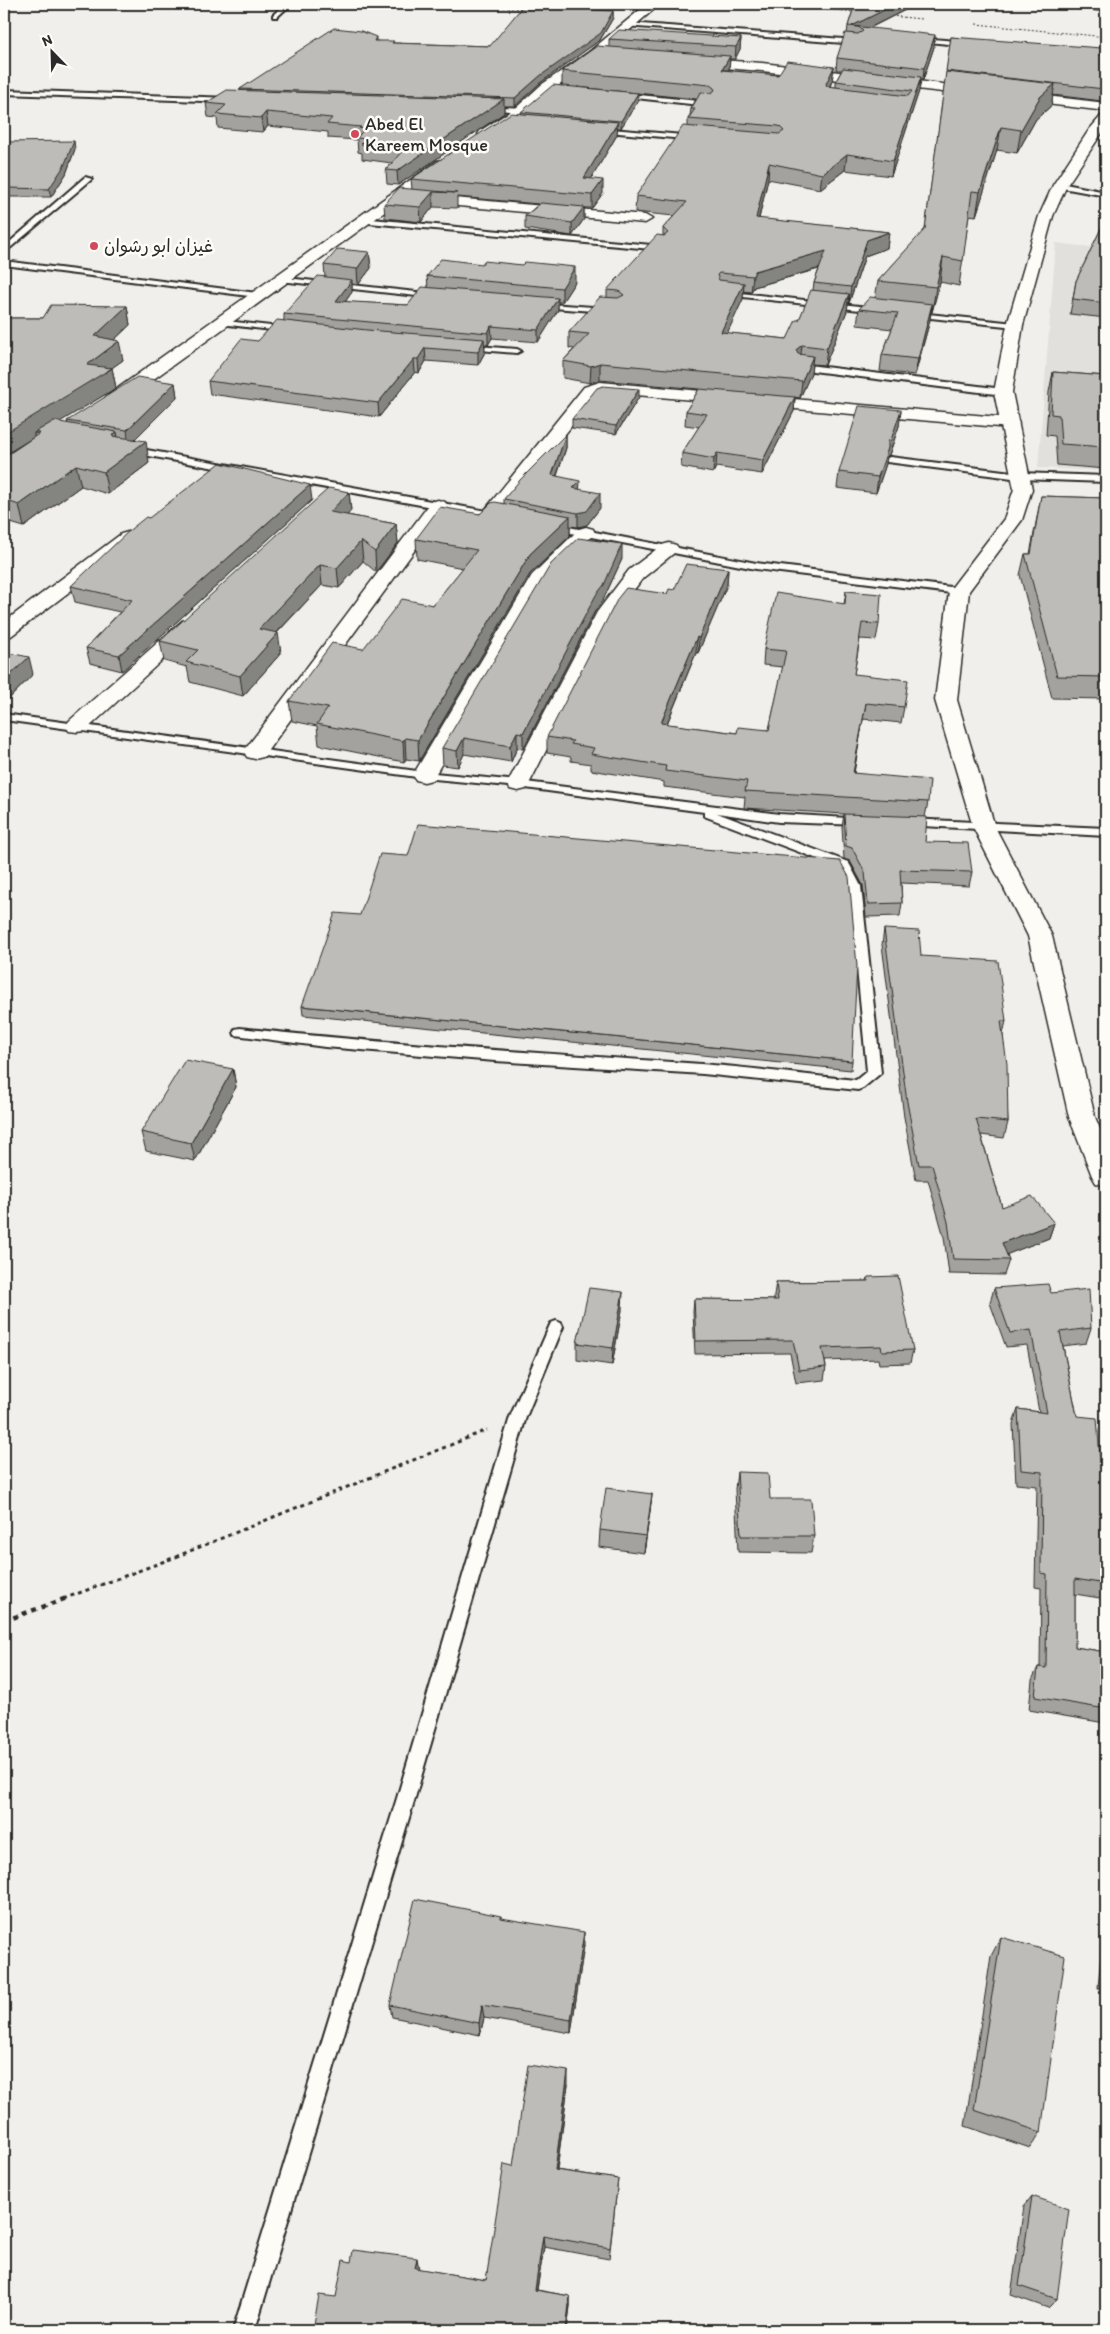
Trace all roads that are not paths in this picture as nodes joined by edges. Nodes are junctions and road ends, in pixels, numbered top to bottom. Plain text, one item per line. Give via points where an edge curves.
1 (288, 4) edge
2 (654, 4) edge
3 (275, 16) dead end
4 (627, 25) junction
5 (920, 40) edge
6 (857, 42) edge
7 (979, 45) edge
8 (593, 55) junction
9 (613, 56) edge
10 (682, 62) edge
11 (4, 92) edge
12 (613, 94) edge
13 (243, 100) edge
14 (709, 104) edge
15 (1106, 107) edge
16 (482, 108) edge
17 (522, 110) junction
18 (1106, 119) edge
19 (592, 130) edge
20 (699, 139) edge
21 (472, 144) edge
22 (456, 154) edge
23 (88, 179) dead end
24 (1060, 185) junction
25 (1106, 194) edge
26 (393, 197) junction
27 (645, 219) dead end
28 (361, 220) junction
29 (662, 248) edge
30 (4, 251) edge
31 (4, 263) edge
32 (280, 278) junction
33 (720, 293) edge
34 (257, 295) junction
35 (444, 297) edge
36 (531, 304) edge
37 (618, 311) edge
38 (888, 311) edge
39 (907, 314) edge
40 (220, 322) junction
41 (1016, 325) junction
42 (299, 331) edge
43 (457, 346) edge
44 (517, 351) dead end
45 (800, 367) edge
46 (1003, 392) junction
47 (103, 406) edge
48 (1010, 423) junction
49 (119, 448) edge
50 (890, 460) edge
51 (222, 465) junction
52 (1020, 476) junction
53 (1106, 480) edge
54 (199, 483) edge
55 (438, 506) junction
56 (491, 515) junction
57 (510, 519) edge
58 (538, 524) edge
59 (144, 525) edge
60 (586, 533) junction
61 (669, 549) junction
62 (959, 591) junction
63 (201, 614) edge
64 (4, 632) edge
65 (4, 717) edge
66 (77, 726) junction
67 (255, 752) junction
68 (424, 775) junction
69 (518, 784) junction
70 (684, 805) junction
71 (876, 822) edge
72 (896, 823) edge
73 (984, 826) junction
74 (1106, 832) edge
75 (240, 1032) dead end
76 (1106, 1176) edge
77 (556, 1327) dead end
78 (244, 2330) edge

1 - 3 lane
2 - 4 street
4 - 6 lane
4 - 8 street
5 - 7 lane
8 - 9 street
8 - 17 street
10 - 15 street via 762,67 838,80
11 - 13 lane
12 - 14 lane
16 - 17 lane
17 - 21 street via 508,123
18 - 24 street
19 - 20 lane
22 - 26 street
23 - 30 lane
24 - 25 lane
24 - 41 street via 1046,216
26 - 27 street
26 - 28 street
28 - 29 lane
28 - 32 street
31 - 34 lane
32 - 34 street
32 - 35 lane
33 - 38 lane
34 - 40 street
36 - 37 lane
39 - 41 lane
40 - 42 lane
40 - 47 street
41 - 46 street
43 - 44 lane
45 - 46 lane
46 - 48 street
48 - 52 street
48 - 56 street via 600,387 590,391
49 - 51 lane
50 - 52 lane
51 - 54 street
51 - 55 lane via 332,494
52 - 53 lane
52 - 62 street via 1023,489 1013,520
55 - 56 lane
55 - 67 street
56 - 57 lane
58 - 60 lane
59 - 64 street
60 - 61 lane
60 - 68 street via 542,575
61 - 62 lane via 756,566
61 - 69 street via 636,574 607,612
62 - 73 street via 946,700
63 - 66 street
65 - 66 lane
66 - 67 lane
67 - 68 lane
68 - 69 lane
69 - 70 lane
70 - 71 lane via 779,818
70 - 75 lane via 844,865 855,886 874,1073 858,1085 703,1069 334,1043
72 - 73 lane
73 - 74 lane
73 - 76 street via 1040,936 1082,1117
77 - 78 lane via 518,1417

